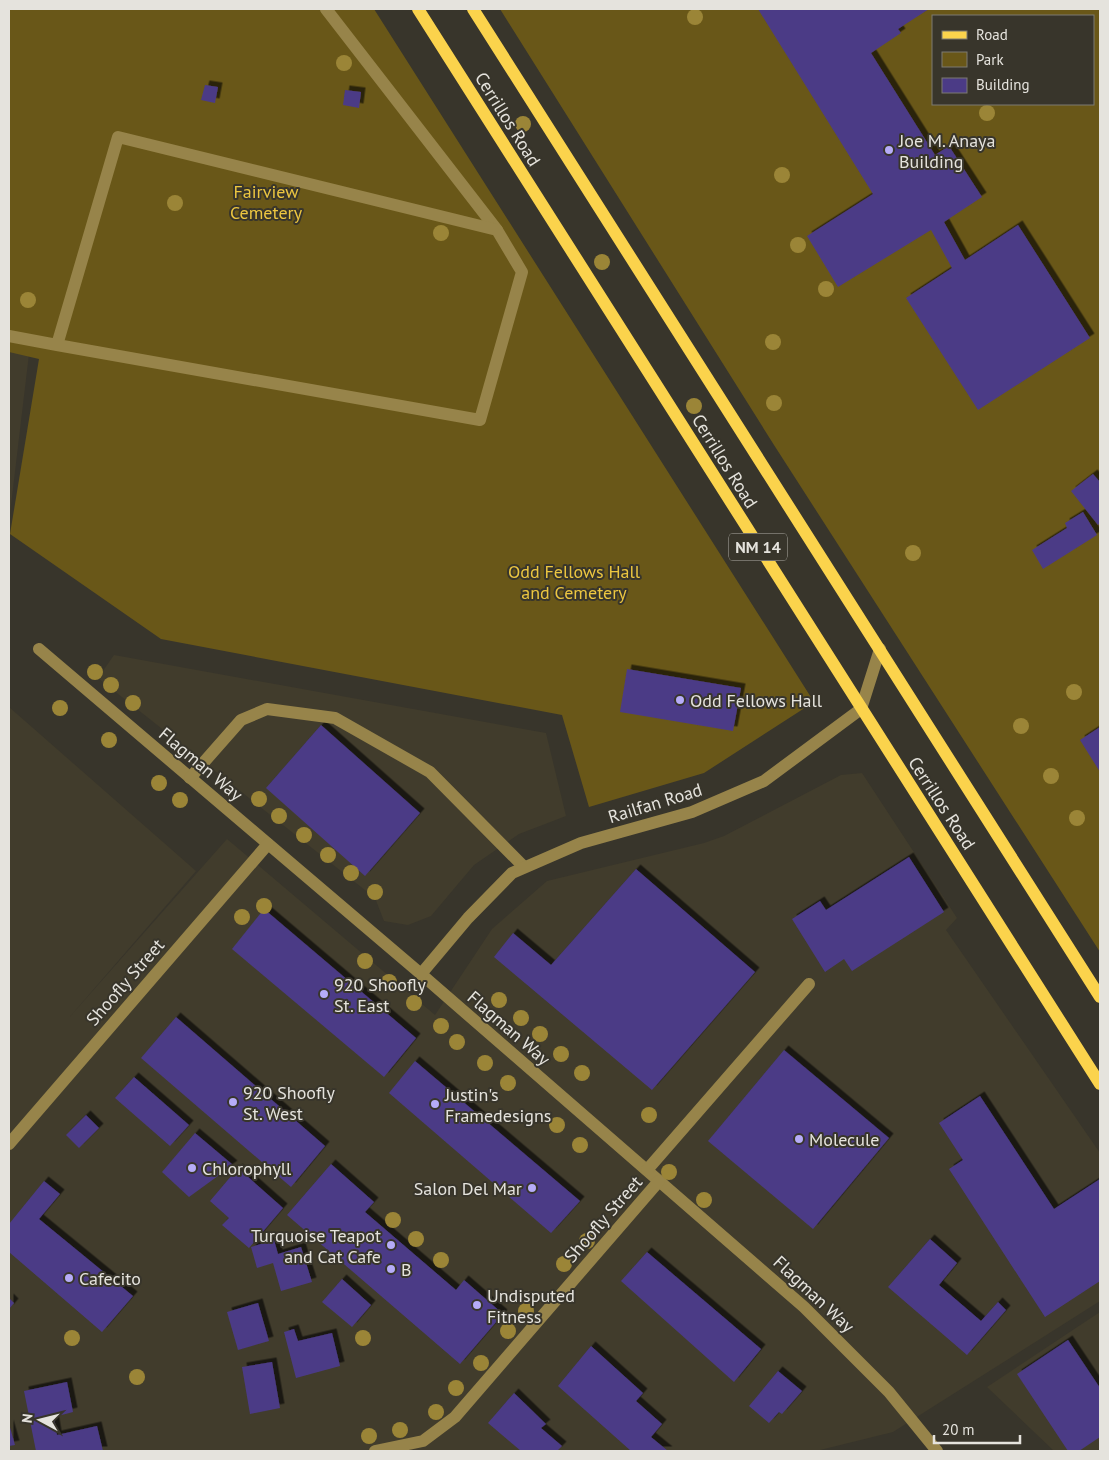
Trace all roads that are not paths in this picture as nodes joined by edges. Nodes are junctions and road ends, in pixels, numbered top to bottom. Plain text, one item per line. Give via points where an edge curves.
1 (326, 9) edge
2 (418, 9) edge
3 (473, 9) edge
4 (497, 230) junction
5 (9, 336) edge
6 (57, 345) junction
7 (39, 649) dead end
8 (880, 649) junction
9 (861, 709) junction
10 (190, 778) junction
11 (268, 844) junction
12 (524, 867) junction
13 (421, 974) junction
14 (809, 984) dead end
15 (1100, 997) edge
16 (1100, 1084) edge
17 (9, 1144) edge
18 (647, 1170) junction
19 (659, 1181) junction
20 (375, 1451) edge
21 (937, 1451) edge

1 - 4 street
2 - 9 main road, Cerrillos Road / NM 14
3 - 8 main road, Cerrillos Road / NM 14
4 - 6 street via 118,137
4 - 6 street via 522,272 480,420
5 - 6 street
7 - 10 street, Flagman Way
8 - 9 street
8 - 15 main road, Cerrillos Road / NM 14
9 - 12 street, Railfan Road via 764,780 692,812 581,843
9 - 16 main road, Cerrillos Road / NM 14
10 - 11 street, Flagman Way
10 - 12 street via 241,720 267,709 335,718 430,772
11 - 13 street, Flagman Way
11 - 17 street, Shoofly Street
12 - 13 street, Railfan Road via 512,873 468,918
13 - 18 street, Flagman Way
14 - 18 street
18 - 19 street, Flagman Way
19 - 20 street, Shoofly Street via 456,1417 423,1441
19 - 21 street, Flagman Way via 804,1307 889,1392

